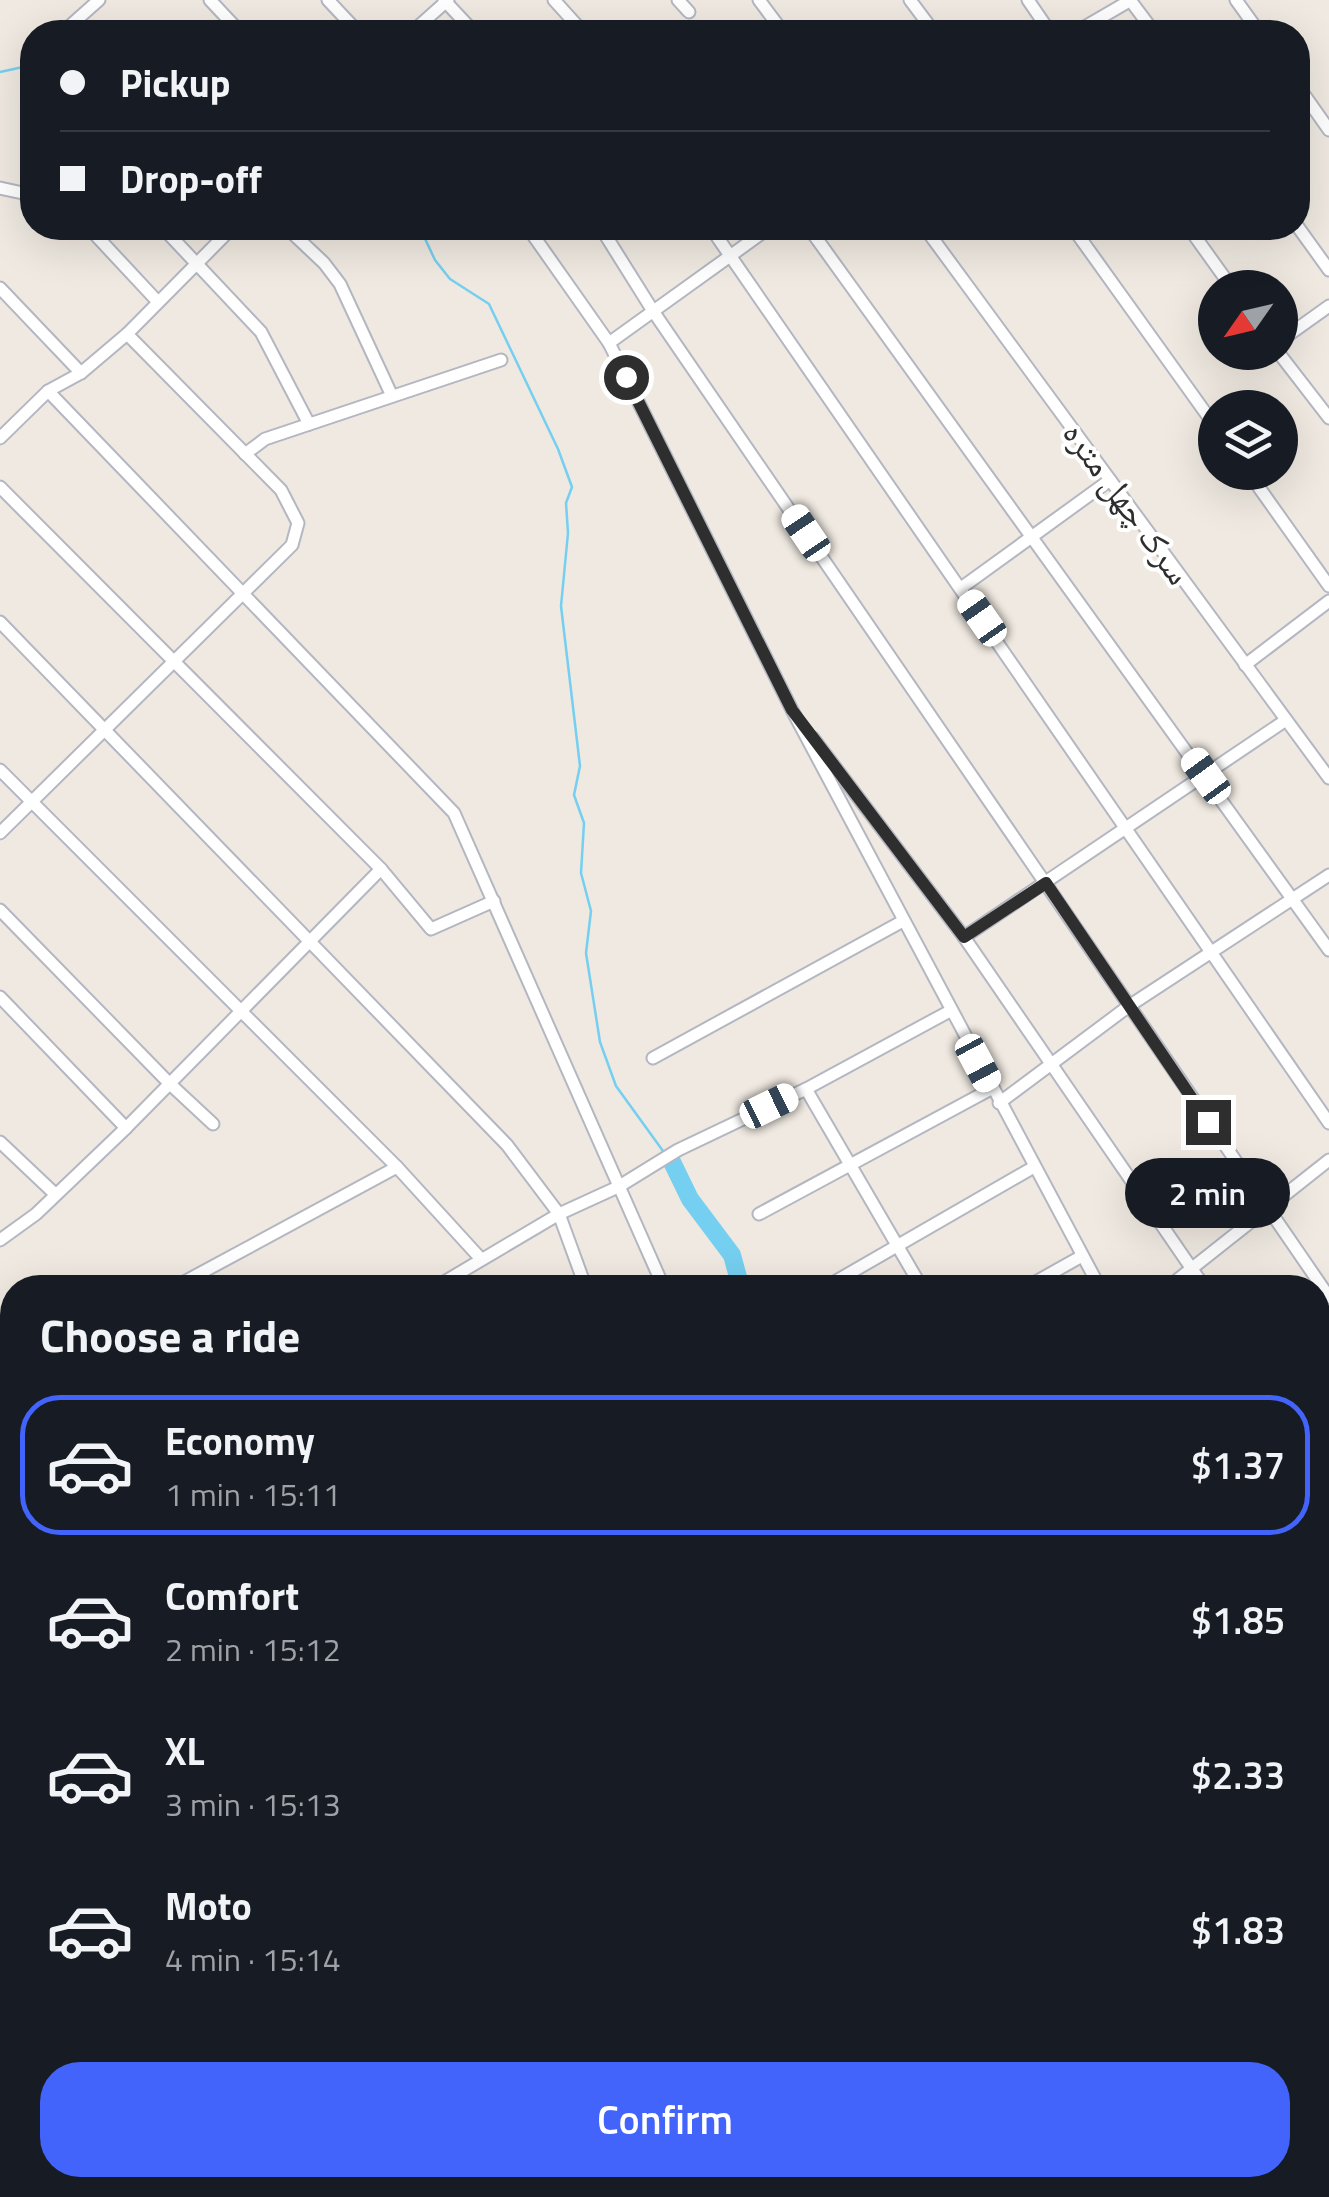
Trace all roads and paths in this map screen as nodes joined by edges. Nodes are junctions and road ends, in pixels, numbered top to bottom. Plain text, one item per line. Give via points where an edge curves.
1 (99, 0) edge
2 (210, 0) edge
3 (328, 0) edge
4 (554, 0) edge
5 (678, 0) edge
6 (1131, 0) edge
7 (446, 1) edge
8 (689, 12) dead end
9 (76, 20) edge
10 (229, 20) edge
11 (347, 20) edge
12 (425, 20) edge
13 (463, 20) edge
14 (572, 20) edge
15 (1097, 20) edge
16 (1310, 103) edge
17 (1329, 130) edge
18 (100, 240) edge
19 (173, 240) edge
20 (220, 240) edge
21 (300, 240) edge
22 (536, 240) edge
23 (608, 240) edge
24 (720, 240) edge
25 (752, 240) edge
26 (818, 240) edge
27 (934, 240) edge
28 (1082, 240) edge
29 (1198, 240) edge
30 (1307, 240) edge
31 (730, 254) junction
32 (195, 265) junction
33 (1219, 270) edge
34 (1329, 270) edge
35 (0, 288) edge
36 (158, 302) junction
37 (1329, 306) edge
38 (654, 310) junction
39 (1298, 329) edge
40 (127, 334) junction
41 (609, 343) junction
42 (501, 360) dead end
43 (1292, 370) edge
44 (81, 373) junction
45 (48, 391) junction
46 (392, 396) junction
47 (1198, 402) edge
48 (1329, 418) edge
49 (308, 424) junction
50 (2, 431) edge
51 (245, 454) junction
52 (1110, 480) junction
53 (0, 487) edge
54 (1261, 490) edge
55 (1033, 537) junction
56 (1329, 586) edge
57 (961, 588) junction
58 (243, 591) junction
59 (1329, 601) edge
60 (0, 622) edge
61 (174, 661) junction
62 (1245, 664) junction
63 (792, 710) junction
64 (1286, 720) junction
65 (104, 730) junction
66 (0, 770) edge
67 (1206, 776) junction
68 (1329, 778) edge
69 (30, 803) junction
70 (1126, 828) junction
71 (0, 833) edge
72 (380, 869) junction
73 (1329, 875) edge
74 (1046, 883) junction
75 (1294, 898) junction
76 (494, 901) junction
77 (0, 910) edge
78 (903, 921) junction
79 (964, 937) junction
80 (311, 943) junction
81 (1329, 950) edge
82 (1212, 952) junction
83 (0, 998) edge
84 (1129, 1006) junction
85 (950, 1011) junction
86 (241, 1013) junction
87 (652, 1058) dead end
88 (1052, 1064) junction
89 (170, 1084) junction
90 (991, 1089) junction
91 (806, 1090) junction
92 (999, 1103) junction
93 (1329, 1123) edge
94 (213, 1124) dead end
95 (126, 1128) junction
96 (0, 1142) edge
97 (1329, 1160) edge
98 (849, 1166) junction
99 (397, 1168) junction
100 (1034, 1168) junction
101 (618, 1187) junction
102 (55, 1194) junction
103 (1268, 1208) junction
104 (559, 1214) junction
105 (759, 1214) dead end
106 (0, 1240) edge
107 (897, 1246) junction
108 (1082, 1256) junction
109 (480, 1259) junction
110 (1192, 1268) junction
111 (197, 1275) edge
112 (455, 1275) edge
113 (581, 1275) edge
114 (658, 1275) edge
115 (847, 1275) edge
116 (914, 1275) edge
117 (1048, 1275) edge
118 (1093, 1275) edge
119 (1183, 1275) edge
120 (1197, 1275) edge
121 (1314, 1275) edge

1 - 9 street
2 - 10 street
3 - 11 street
4 - 14 street
5 - 8 street
6 - 15 street
7 - 12 street
7 - 13 street
16 - 17 street
18 - 36 street
19 - 32 street
20 - 32 street
21 - 46 street via 340,284
22 - 41 street
23 - 38 street
24 - 31 street
25 - 31 street
26 - 55 street
27 - 52 street, سرک چهل متره
28 - 47 street
29 - 33 street
30 - 34 street
31 - 38 street
31 - 57 street
32 - 36 street
32 - 49 street via 261,332
35 - 44 street
36 - 40 street
37 - 39 street
38 - 41 street
38 - 74 street
40 - 44 street
40 - 51 street
41 - 63 street
42 - 46 street
43 - 48 street
44 - 45 street
45 - 50 street
45 - 58 street
46 - 49 street
49 - 51 street via 265,438
51 - 58 street via 280,490 298,523 292,545
52 - 55 street
52 - 62 street, سرک چهل متره
53 - 61 street
54 - 56 street
55 - 57 street
55 - 67 street
57 - 70 street
58 - 61 street
58 - 76 street via 454,813
59 - 62 street
60 - 65 street
61 - 65 street
61 - 72 street
62 - 64 street, سرک چهل متره
63 - 78 street
63 - 79 street
64 - 67 street
64 - 68 street, سرک چهل متره
65 - 69 street
65 - 80 street
66 - 69 street
67 - 70 street
67 - 75 street
69 - 71 street
69 - 86 street
70 - 74 street
70 - 82 street
72 - 76 street via 431,929
72 - 80 street
73 - 75 street
74 - 79 street
74 - 84 street
75 - 81 street
75 - 82 street
76 - 101 street
77 - 89 street
78 - 85 street
78 - 87 street
79 - 88 street
80 - 86 street
80 - 104 street via 507,1145
82 - 84 street
82 - 93 street
83 - 95 street
84 - 88 street
84 - 103 street
85 - 90 street
85 - 91 street
86 - 89 street
86 - 99 street
88 - 92 street
88 - 110 street
89 - 94 street
89 - 95 street
90 - 92 street
90 - 98 street
91 - 98 street
91 - 101 street via 678,1150
92 - 100 street
95 - 102 street
96 - 102 street
97 - 103 street
98 - 105 street
98 - 107 street
99 - 109 street
99 - 111 street
100 - 107 street
100 - 108 street
101 - 104 street
101 - 114 street
102 - 106 street
103 - 110 street
103 - 121 street
104 - 109 street
104 - 113 street
107 - 115 street
107 - 116 street
108 - 117 street
108 - 118 street
109 - 112 street
110 - 119 street
110 - 120 street

